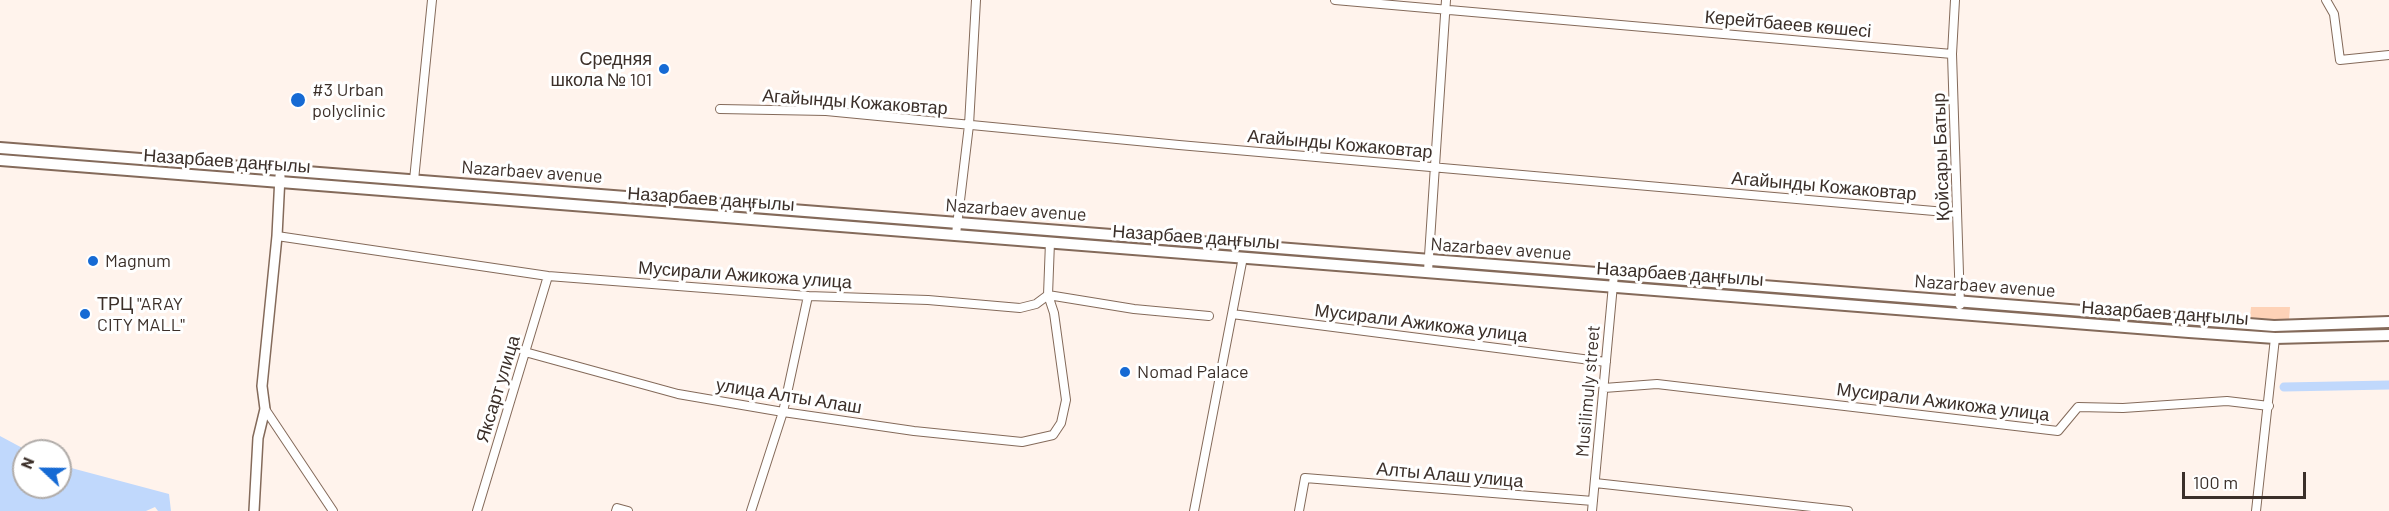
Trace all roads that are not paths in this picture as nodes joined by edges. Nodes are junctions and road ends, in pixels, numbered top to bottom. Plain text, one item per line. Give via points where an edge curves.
1 (432, 0) edge
2 (976, 0) edge
3 (1335, 0) edge
4 (1446, 0) edge
5 (1955, 0) edge
6 (2326, 0) edge
7 (1446, 9) junction
8 (1952, 54) junction
9 (2389, 55) edge
10 (720, 109) dead end
11 (969, 125) junction
12 (0, 148) edge
13 (0, 160) edge
14 (1434, 167) junction
15 (280, 170) junction
16 (414, 180) junction
17 (279, 182) junction
18 (1957, 213) junction
19 (958, 222) junction
20 (956, 234) junction
21 (276, 236) junction
22 (1050, 242) junction
23 (1243, 257) junction
24 (1428, 260) junction
25 (1428, 271) junction
26 (1614, 274) junction
27 (548, 276) junction
28 (1613, 286) junction
29 (1047, 295) junction
30 (808, 296) junction
31 (1960, 301) junction
32 (1960, 312) junction
33 (1232, 314) junction
34 (1209, 316) dead end
35 (2191, 319) junction
36 (2389, 322) edge
37 (2189, 332) junction
38 (2389, 335) edge
39 (2275, 338) junction
40 (525, 352) junction
41 (1606, 362) junction
42 (1604, 388) junction
43 (2269, 406) junction
44 (265, 409) junction
45 (783, 412) junction
46 (1595, 483) junction
47 (1593, 501) junction
48 (254, 511) edge
49 (333, 511) edge
50 (477, 511) edge
51 (616, 511) edge
52 (628, 511) edge
53 (751, 511) edge
54 (1194, 511) edge
55 (1299, 511) edge
56 (1592, 511) edge
57 (1848, 511) edge
58 (2256, 511) edge

1 - 16 street
2 - 11 street
3 - 7 street, Керейтбаеев көшесі
4 - 7 street
5 - 8 street, Қойсары Батыр
6 - 9 street via 2334,14 2340,60
7 - 8 street, Керейтбаеев көшесі
7 - 14 street
8 - 18 street, Қойсары Батыр
10 - 11 street, Агайынды Кожаковтар via 826,111
11 - 14 street, Агайынды Кожаковтар
11 - 19 street
12 - 15 main road, Nazarbaev avenue
13 - 17 main road, Назарбаев даңғылы
14 - 18 street, Агайынды Кожаковтар
14 - 24 street
15 - 16 main road, Nazarbaev avenue
15 - 17 street
16 - 19 main road, Nazarbaev avenue
17 - 20 main road, Назарбаев даңғылы
17 - 21 street
18 - 31 street, Қойсары Батыр
19 - 20 street
19 - 24 main road, Nazarbaev avenue
20 - 22 main road, Назарбаев даңғылы
21 - 27 street, Мусирали Ажикожа улица
21 - 44 street via 262,386
22 - 23 main road, Назарбаев даңғылы
22 - 29 street
23 - 25 main road, Назарбаев даңғылы
23 - 33 street
24 - 25 street
24 - 26 main road, Nazarbaev avenue
25 - 28 main road, Назарбаев даңғылы
26 - 28 street, Musilimuly street
26 - 31 main road, Nazarbaev avenue
27 - 30 street, Мусирали Ажикожа улица
27 - 40 street, Яксарт улица
28 - 32 main road, Назарбаев даңғылы
28 - 41 street, Musilimuly street
29 - 30 street, Мусирали Ажикожа улица via 1036,304 1020,308
29 - 34 street
29 - 45 street, улица Алты Алаш via 1054,313 1066,400 1061,423 1053,435 1022,442
30 - 45 street
31 - 32 street, Қойсары Батыр
31 - 35 main road, Nazarbaev avenue
32 - 37 main road, Назарбаев даңғылы
33 - 41 street, Мусирали Ажикожа улица
33 - 54 street
35 - 36 main road, Nazarbaev avenue via 2274,326
35 - 37 main road
37 - 39 main road, Назарбаев даңғылы
38 - 39 main road, Назарбаев даңғылы
39 - 43 street
40 - 45 street, улица Алты Алаш via 678,394
40 - 50 street, Яксарт улица
41 - 42 street, Musilimuly street
42 - 43 street, Мусирали Ажикожа улица via 1657,384 2058,431 2078,407 2227,401
42 - 46 street, Musilimuly street
43 - 58 street
44 - 48 street via 258,438
44 - 49 street
45 - 53 street
46 - 47 street, Musilimuly street
46 - 57 street
47 - 55 street, Алты Алаш улица via 1305,478
47 - 56 street, Musilimuly street
51 - 52 street

